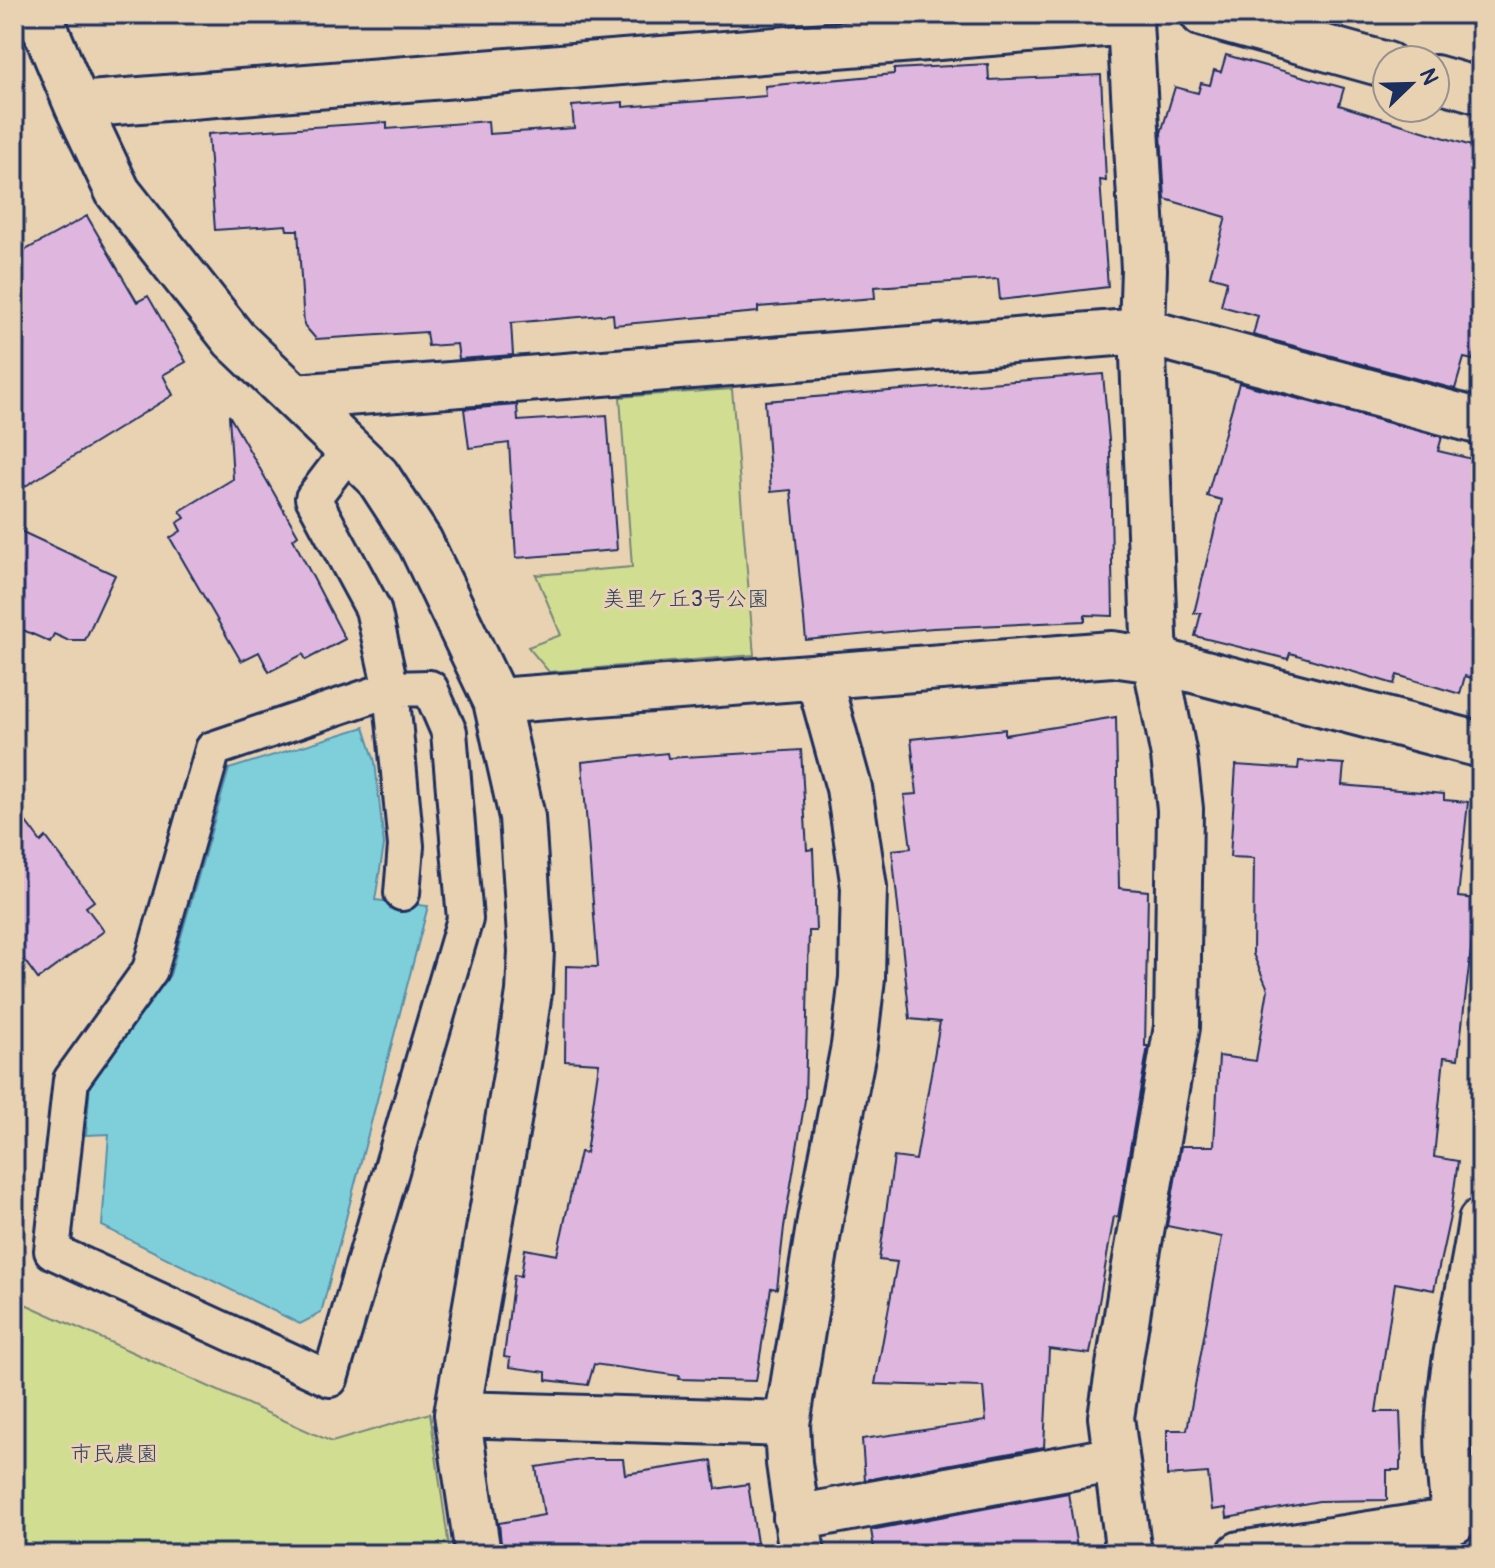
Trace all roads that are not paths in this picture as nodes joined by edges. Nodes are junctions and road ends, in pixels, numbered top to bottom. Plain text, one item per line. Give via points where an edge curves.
1 (39, 14) edge
2 (1203, 14) edge
3 (1131, 18) edge
4 (1371, 61) edge
5 (1451, 83) edge
6 (1481, 91) edge
7 (77, 105) junction
8 (1142, 331) junction
9 (295, 397) junction
10 (1481, 422) edge
11 (351, 448) junction
12 (1155, 660) junction
13 (818, 676) junction
14 (391, 689) junction
15 (496, 701) junction
16 (1481, 745) edge
17 (402, 893) dead end
18 (1481, 1221) edge
19 (457, 1414) junction
20 (787, 1424) junction
21 (1116, 1459) junction
22 (799, 1536) edge
23 (478, 1554) edge
24 (1129, 1554) edge
25 (1240, 1554) edge

1 - 7 street
2 - 4 street
3 - 7 street
3 - 8 street via 1144,269
5 - 6 street
7 - 9 street via 118,192 234,339
8 - 9 street
8 - 10 street
8 - 12 street
9 - 11 street
11 - 14 lane via 313,498 373,609
11 - 15 street via 377,476 420,542
12 - 13 street via 1112,654
12 - 16 street
12 - 21 street via 1180,809 1177,1027 1111,1417
13 - 15 street
13 - 20 street via 849,788 859,848 864,887 862,978
14 - 14 lane via 213,749 150,970 71,1080 52,1251 330,1379 465,919 449,732 430,688
14 - 17 lane via 406,846
15 - 19 street via 526,848 529,992
18 - 25 street via 1448,1418 1454,1521
19 - 20 street
19 - 23 street
20 - 22 street
21 - 22 street
21 - 24 street

